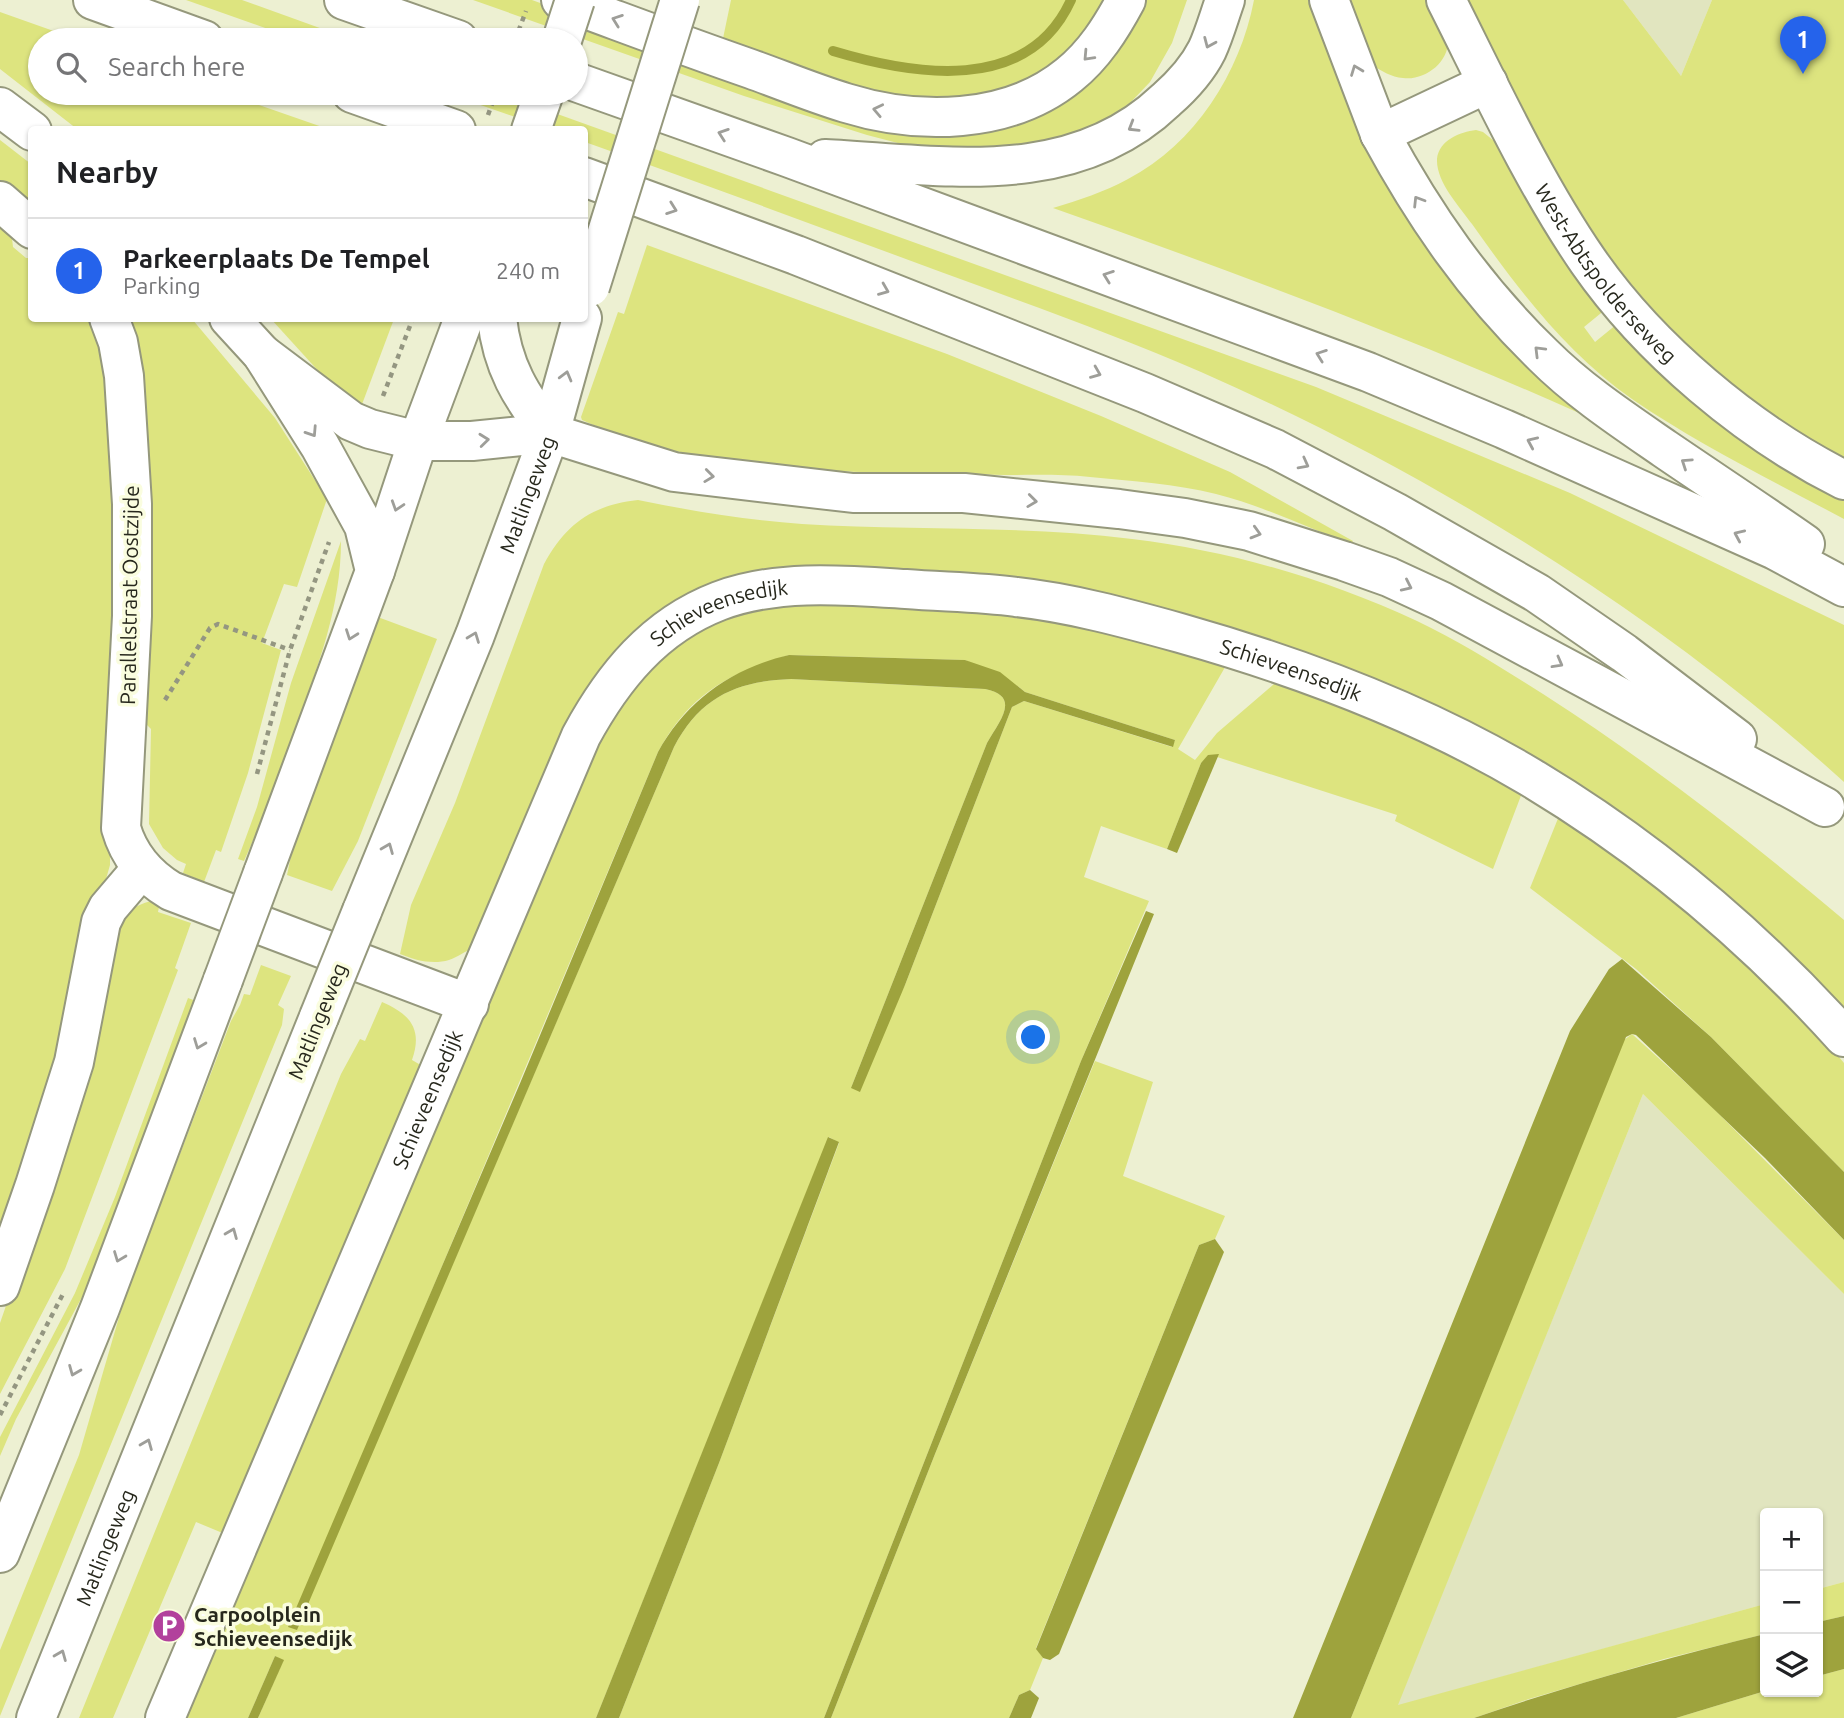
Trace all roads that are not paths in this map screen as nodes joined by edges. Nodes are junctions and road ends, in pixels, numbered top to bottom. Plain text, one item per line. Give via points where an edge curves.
1 (93, 0) edge
2 (344, 0) edge
3 (561, 0) edge
4 (575, 0) edge
5 (680, 0) edge
6 (1126, 0) edge
7 (1225, 0) edge
8 (1329, 0) edge
9 (1446, 0) edge
10 (171, 28) edge
11 (424, 28) edge
12 (566, 28) edge
13 (1488, 83) junction
14 (588, 86) edge
15 (386, 105) edge
16 (540, 105) edge
17 (0, 107) edge
18 (445, 126) edge
19 (532, 126) edge
20 (28, 128) edge
21 (1380, 134) junction
22 (788, 157) junction
23 (588, 178) edge
24 (0, 201) edge
25 (28, 226) edge
26 (588, 299) edge
27 (110, 322) edge
28 (233, 322) edge
29 (463, 322) edge
30 (498, 322) edge
31 (581, 322) edge
32 (262, 354) junction
33 (550, 433) junction
34 (418, 441) junction
35 (1844, 480) edge
36 (375, 571) junction
37 (1844, 571) edge
38 (1844, 587) edge
39 (1834, 817) edge
40 (142, 868) junction
41 (469, 1004) junction
42 (1844, 1037) edge
43 (0, 1286) edge
44 (0, 1553) edge
45 (36, 1718) edge
46 (165, 1718) edge

1 - 10 main road
2 - 11 main road
6 -> 3 main road via 1093,52 1068,76 1012,106 938,117 847,104
4 - 12 main road, bridge
5 - 26 main road, Matlingeweg, bridge
7 -> 22 main road via 1206,51 1185,82 1140,123 1082,152 996,166
21 -> 8 main road
9 - 13 main road, West-Abtspolderseweg
13 - 21 main road
13 - 35 main road, West-Abtspolderseweg via 1589,262 1643,328 1723,403 1762,432
22 -> 14 main road
15 - 18 main road
16 - 19 main road
17 - 20 main road
37 -> 21 main road via 1617,416 1544,357 1456,257
38 -> 22 main road via 1775,550 1368,372
23 -> 39 main road via 822,265 1275,449 1537,593 1634,660
24 - 25 main road
27 - 40 main road, Parallelstraat Oostzijde via 124,376 132,504 132,616 121,828
28 - 32 main road
29 - 34 main road
30 - 33 main road via 508,368 524,401
33 -> 31 main road, Matlingeweg
32 - 34 main road via 351,421
32 -> 36 main road via 364,526
34 -> 33 main road
33 -> 39 main road via 674,472 853,493 964,493 1119,509 1249,530 1355,565 1441,601
45 -> 33 main road, Matlingeweg, bridge via 475,635
34 -> 36 main road
36 -> 44 main road, bridge via 100,1308
40 - 41 main road, Parallelstraat Oostzijde via 171,891
40 - 43 main road via 101,922 74,1062
41 - 42 main road, Schieveensedijk via 582,736 600,702 639,652 691,614 750,591 787,586 879,587 1017,597 1126,618 1256,654 1378,701 1530,777 1633,846 1757,949
41 - 46 main road, Schieveensedijk

